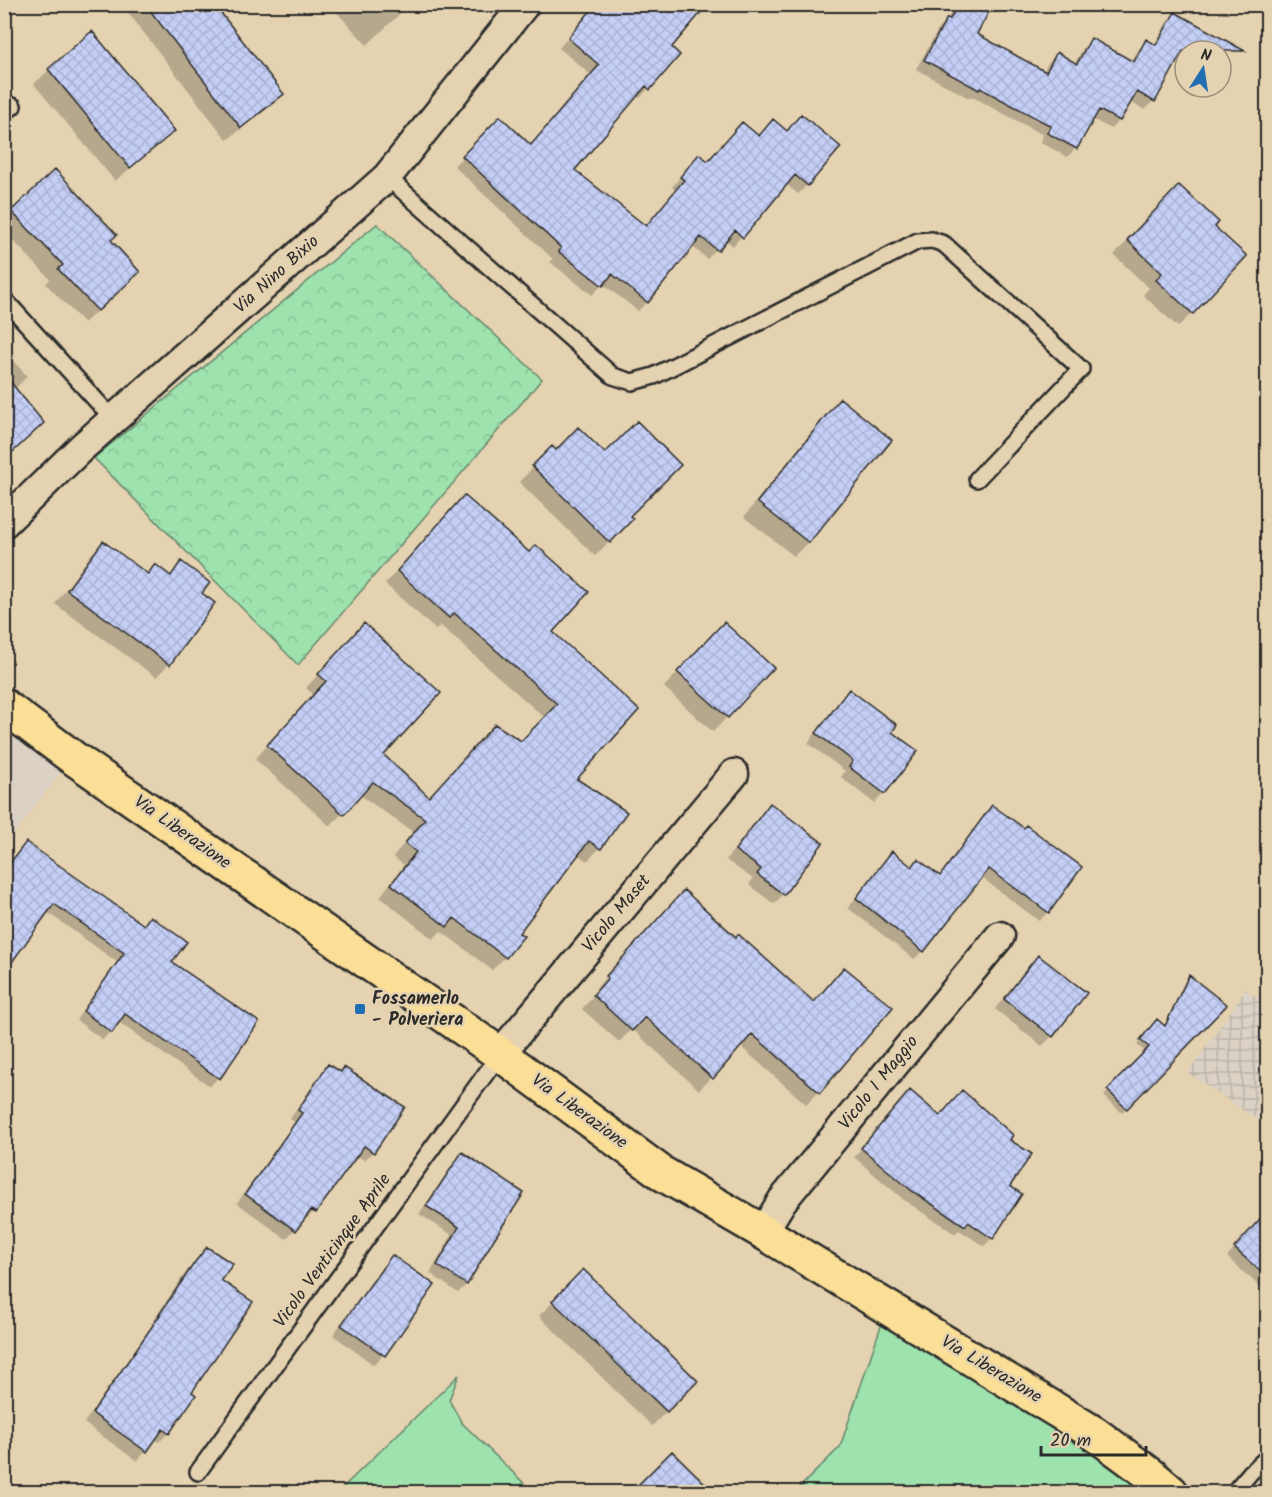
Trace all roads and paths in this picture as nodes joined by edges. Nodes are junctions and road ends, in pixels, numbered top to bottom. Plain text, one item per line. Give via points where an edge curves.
1 (525, 4) edge
2 (387, 177) junction
3 (4, 299) edge
4 (114, 420) junction
5 (977, 479) dead end
6 (4, 523) edge
7 (4, 706) edge
8 (734, 774) dead end
9 (1000, 936) dead end
10 (500, 1054) junction
11 (763, 1232) junction
12 (1268, 1457) edge
13 (198, 1472) dead end
14 (1171, 1492) edge
15 (1234, 1492) edge

1 - 2 street, Via Nino Bixio
2 - 4 street, Via Nino Bixio
2 - 5 lane via 613,376 632,382 654,376 918,241 944,244 1081,369
3 - 4 lane
4 - 6 street, Via Nino Bixio
7 - 10 main road, Via Liberazione
8 - 10 street, Vicolo Maset
9 - 11 street, Vicolo I Maggio via 782,1201
10 - 11 main road, Via Liberazione via 663,1174
10 - 13 lane, Vicolo Venticinque Aprile
11 - 14 main road, Via Liberazione via 1094,1432
12 - 15 lane

